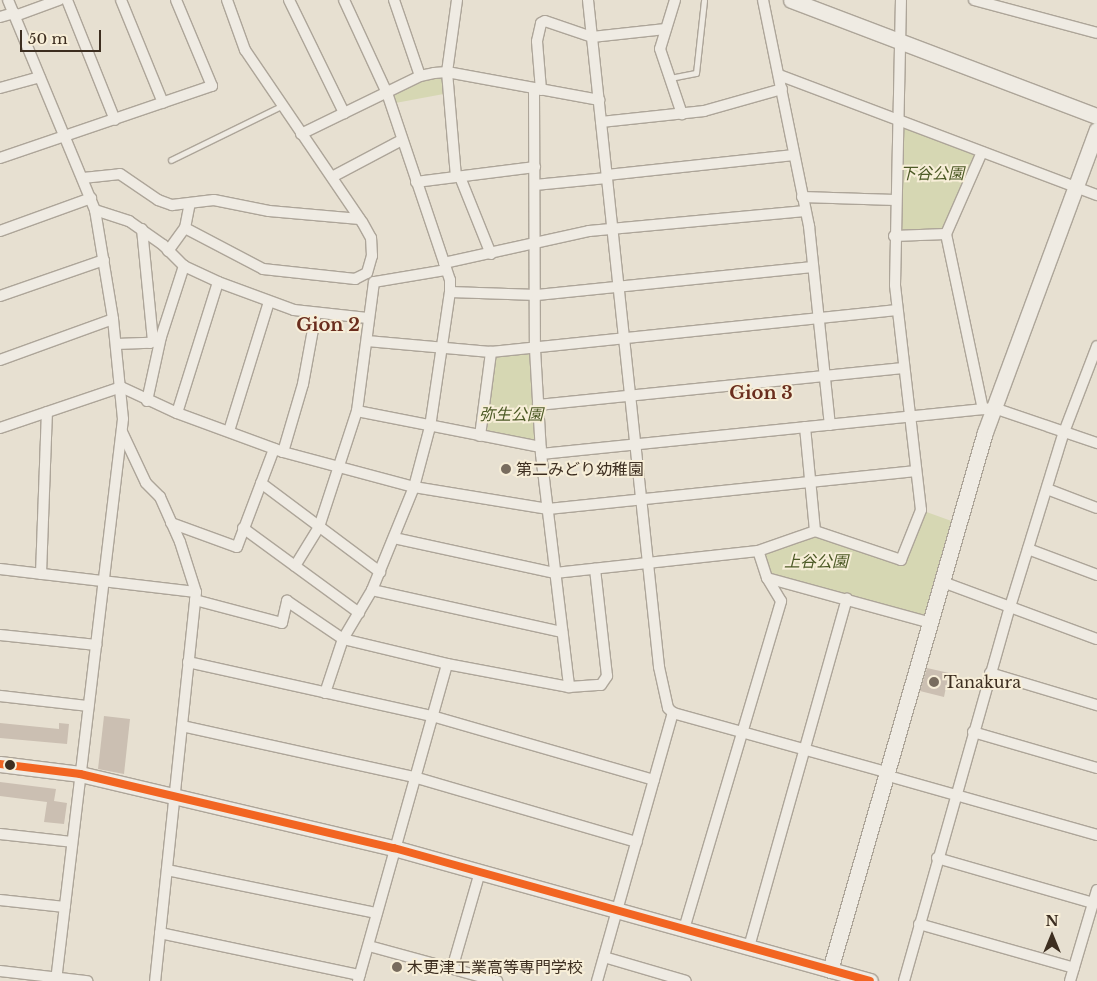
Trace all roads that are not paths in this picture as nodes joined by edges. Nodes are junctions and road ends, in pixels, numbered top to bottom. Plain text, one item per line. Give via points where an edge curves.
1 (8, 0) edge
2 (59, 0) edge
3 (67, 0) edge
4 (121, 0) edge
5 (176, 0) edge
6 (227, 0) edge
7 (288, 0) edge
8 (344, 0) edge
9 (394, 0) edge
10 (457, 0) edge
11 (588, 0) edge
12 (675, 0) edge
13 (704, 0) edge
14 (764, 0) edge
15 (791, 0) edge
16 (901, 0) edge
17 (974, 0) edge
18 (14, 14) junction
19 (0, 17) edge
20 (666, 29) junction
21 (1097, 33) edge
22 (592, 37) junction
23 (900, 41) junction
24 (447, 72) junction
25 (779, 75) junction
26 (40, 76) junction
27 (420, 76) junction
28 (670, 78) junction
29 (0, 88) edge
30 (537, 89) junction
31 (782, 89) junction
32 (387, 92) junction
33 (599, 100) junction
34 (163, 103) junction
35 (281, 106) junction
36 (344, 113) junction
37 (682, 114) junction
38 (1097, 116) edge
39 (115, 120) junction
40 (898, 120) junction
41 (601, 122) junction
42 (1097, 130) edge
43 (301, 134) junction
44 (66, 137) junction
45 (402, 140) junction
46 (982, 152) junction
47 (794, 155) junction
48 (0, 158) edge
49 (171, 160) dead end
50 (535, 167) junction
51 (607, 176) junction
52 (458, 177) junction
53 (83, 178) junction
54 (332, 178) junction
55 (416, 182) junction
56 (535, 185) junction
57 (1076, 187) junction
58 (1097, 195) edge
59 (802, 197) junction
60 (91, 198) junction
61 (895, 200) junction
62 (190, 203) junction
63 (95, 210) junction
64 (806, 211) junction
65 (360, 219) junction
66 (185, 228) junction
67 (142, 229) junction
68 (0, 230) edge
69 (613, 230) junction
70 (946, 234) junction
71 (894, 236) junction
72 (536, 242) junction
73 (168, 250) junction
74 (491, 254) junction
75 (104, 260) junction
76 (184, 266) junction
77 (445, 267) junction
78 (813, 267) junction
79 (218, 282) junction
80 (619, 286) junction
81 (450, 292) junction
82 (537, 295) junction
83 (0, 296) edge
84 (269, 302) junction
85 (897, 310) junction
86 (316, 313) junction
87 (368, 318) junction
88 (819, 319) junction
89 (113, 320) junction
90 (157, 339) junction
91 (367, 340) junction
92 (625, 340) junction
93 (116, 344) junction
94 (1097, 346) edge
95 (442, 349) junction
96 (535, 349) junction
97 (491, 352) junction
98 (0, 360) edge
99 (1094, 364) edge
100 (904, 368) junction
101 (825, 376) junction
102 (121, 387) junction
103 (630, 395) junction
104 (147, 401) junction
105 (538, 405) junction
106 (989, 409) junction
107 (357, 410) junction
108 (47, 412) junction
109 (177, 413) junction
110 (909, 417) junction
111 (830, 425) junction
112 (430, 427) junction
113 (805, 427) junction
114 (0, 428) edge
115 (121, 429) junction
116 (229, 431) junction
117 (1064, 432) junction
118 (480, 436) junction
119 (1097, 443) edge
120 (636, 444) junction
121 (279, 450) junction
122 (541, 450) junction
123 (340, 467) junction
124 (916, 471) junction
125 (810, 482) junction
126 (261, 483) junction
127 (414, 487) junction
128 (1046, 489) junction
129 (642, 499) junction
130 (1097, 508) edge
131 (548, 509) junction
132 (171, 523) junction
133 (319, 527) junction
134 (243, 528) junction
135 (815, 531) junction
136 (394, 538) junction
137 (1028, 548) junction
138 (758, 550) junction
139 (648, 564) junction
140 (294, 566) junction
141 (0, 569) edge
142 (595, 569) junction
143 (380, 572) junction
144 (555, 573) junction
145 (41, 574) junction
146 (1097, 575) edge
147 (766, 578) junction
148 (103, 580) junction
149 (940, 582) junction
150 (787, 583) junction
151 (372, 590) junction
152 (195, 596) junction
153 (847, 600) junction
154 (781, 601) junction
155 (1010, 607) junction
156 (359, 613) junction
157 (928, 622) junction
158 (562, 632) junction
159 (0, 635) edge
160 (343, 639) junction
161 (1097, 639) edge
162 (96, 645) junction
163 (188, 662) junction
164 (447, 664) junction
165 (990, 674) junction
166 (569, 687) junction
167 (325, 693) junction
168 (0, 696) edge
169 (1097, 705) edge
170 (88, 706) junction
171 (673, 713) junction
172 (432, 716) junction
173 (182, 726) junction
174 (741, 731) junction
175 (973, 732) junction
176 (805, 749) junction
177 (0, 764) edge
178 (1097, 768) edge
179 (80, 774) junction
180 (885, 774) junction
181 (414, 777) junction
182 (654, 780) junction
183 (955, 795) junction
184 (174, 796) junction
185 (0, 834) edge
186 (1097, 835) edge
187 (72, 842) junction
188 (636, 842) junction
189 (394, 848) junction
190 (937, 858) junction
191 (167, 870) junction
192 (480, 872) junction
193 (1097, 890) edge
194 (0, 900) edge
195 (1093, 903) junction
196 (65, 907) junction
197 (617, 910) junction
198 (377, 913) junction
199 (919, 924) junction
200 (684, 929) junction
201 (160, 933) junction
202 (369, 946) junction
203 (749, 947) junction
204 (604, 958) junction
205 (1074, 968) junction
206 (452, 969) junction
207 (0, 971) edge
208 (828, 975) edge
209 (359, 978) edge
210 (56, 979) edge
211 (87, 981) edge
212 (155, 981) edge
213 (497, 981) edge
214 (597, 981) edge
215 (686, 981) edge
216 (870, 981) edge
217 (904, 981) edge
218 (1070, 981) edge

1 - 18 street
2 - 18 street
3 - 39 street
4 - 34 street
5 - 34 street via 212,86
6 - 35 street via 245,50
7 - 36 street
8 - 32 street
9 - 27 street
10 - 24 street
11 - 22 street
12 - 20 street
13 - 28 lane via 696,73
14 - 25 street
15 - 23 street
16 - 23 street
17 - 21 street
18 - 19 street
18 - 26 street
20 - 22 street
20 - 28 street via 660,49
22 - 30 street via 545,21 541,23 537,41
22 - 33 street
23 - 38 street
23 - 40 street
24 - 27 street
24 - 30 street
24 - 52 street
25 - 31 street
25 - 40 street
26 - 29 street
26 - 44 street
27 - 32 street
28 - 37 street
30 - 33 street
30 - 50 street
31 - 37 street
31 - 47 street
32 - 36 street
32 - 45 street
33 - 41 street
34 - 39 street
35 - 43 street
35 - 49 lane
36 - 43 street
37 - 41 street
39 - 44 street
40 - 46 street
40 - 61 street
41 - 51 street
42 - 57 street
43 - 54 street
44 - 48 street
44 - 53 street
45 - 54 street
45 - 55 street
46 - 57 street
46 - 70 street
47 - 51 street
47 - 59 street
50 - 52 street
50 - 56 street
51 - 56 street
51 - 69 street
52 - 55 street
52 - 74 street
53 - 60 street
53 - 62 street via 120,174 158,200 172,205
54 - 65 street
55 - 77 street
56 - 72 street
57 - 58 street
57 - 106 street
59 - 61 street
59 - 64 street
60 - 63 street
60 - 68 street
61 - 71 street
62 - 65 street via 214,200 269,211
62 - 66 street
63 - 67 street via 123,218
63 - 75 street
64 - 69 street
64 - 78 street
65 - 66 street via 371,238 372,256 367,273 355,279 263,269
66 - 73 street
67 - 73 street
67 - 90 street
69 - 72 street
69 - 80 street
70 - 71 street
70 - 106 street
71 - 85 street
72 - 74 street
72 - 82 street
73 - 76 street
74 - 77 street
75 - 83 street
75 - 89 street
76 - 79 street
76 - 90 street
77 - 81 street
77 - 87 street via 374,282
78 - 80 street
78 - 88 street
79 - 84 street
79 - 109 street
80 - 82 street
80 - 92 street
81 - 82 street
81 - 95 street
82 - 96 street
84 - 86 street
84 - 116 street
85 - 88 street
85 - 100 street
86 - 87 street
86 - 121 street via 303,384
87 - 91 street
88 - 92 street
88 - 101 street
89 - 93 street
89 - 98 street
90 - 93 street
90 - 104 street
91 - 95 street
91 - 107 street
92 - 96 street
92 - 103 street
93 - 102 street
94 - 99 street
95 - 97 street
95 - 112 street
96 - 97 street
96 - 105 street
97 - 118 street
99 - 117 street
100 - 101 street
100 - 110 street
101 - 103 street
101 - 111 street
102 - 104 street
102 - 108 street
102 - 115 street
103 - 105 street
103 - 120 street
104 - 109 street
105 - 122 street
106 - 110 street
106 - 117 street
106 - 149 street
107 - 112 street
107 - 123 street
108 - 114 street
108 - 145 street
109 - 116 street
110 - 111 street
110 - 124 street
111 - 113 street
112 - 118 street
112 - 127 street
113 - 120 street
113 - 125 street
115 - 132 street via 133,460 160,497
115 - 148 street
116 - 121 street
117 - 119 street
117 - 128 street
118 - 122 street
120 - 122 street
120 - 129 street
121 - 123 street
121 - 126 street
122 - 131 street
123 - 127 street
123 - 133 street
124 - 125 street
124 - 135 street via 921,510 901,560
125 - 129 street
125 - 135 street
126 - 133 street
126 - 134 street
127 - 131 street
127 - 136 street
128 - 130 street
128 - 137 street
129 - 131 street
129 - 139 street
131 - 144 street
132 - 134 street via 237,547
132 - 152 street
133 - 140 street
133 - 143 street
134 - 140 street
135 - 138 street
136 - 143 street
136 - 144 street
137 - 146 street
137 - 155 street
138 - 139 street
138 - 147 street
139 - 142 street
139 - 171 street via 659,667 665,700
140 - 156 street
141 - 145 street
142 - 144 street
142 - 166 street via 607,676 601,685
143 - 151 street
144 - 158 street
145 - 148 street
147 - 150 street
147 - 154 street
148 - 152 street
148 - 162 street
149 - 155 street
149 - 157 street
150 - 153 street
150 - 154 street
151 - 156 street
151 - 158 street
152 - 160 street via 282,623 287,602
152 - 163 street
153 - 157 street
153 - 176 street
154 - 174 street
155 - 161 street
155 - 165 street
156 - 160 street
157 - 180 street
158 - 166 street
159 - 162 street
160 - 164 street
160 - 167 street
162 - 170 street
163 - 167 street
163 - 173 street
164 - 166 street
164 - 172 street
165 - 169 street
165 - 175 street
167 - 172 street
168 - 170 street
170 - 179 street
171 - 174 street
171 - 182 street
172 - 181 street
172 - 182 street
173 - 181 street
173 - 184 street
174 - 176 street
174 - 200 street
175 - 178 street
175 - 183 street
176 - 180 street
176 - 203 street
177 - 179 street
179 - 184 street
179 - 187 street
180 - 183 street
180 - 208 street
181 - 188 street
181 - 189 street
182 - 188 street
183 - 186 street
183 - 190 street
184 - 189 street
184 - 191 street
185 - 187 street
187 - 196 street
188 - 197 street
189 - 192 street
189 - 198 street
190 - 195 street
190 - 199 street
191 - 198 street
191 - 201 street
192 - 197 street
192 - 206 street
193 - 195 street
194 - 196 street
195 - 205 street
196 - 210 street
197 - 200 street
197 - 204 street
198 - 202 street
199 - 205 street
199 - 217 street
200 - 203 street
201 - 209 street
201 - 212 street
202 - 206 street
202 - 209 street
203 - 208 street
204 - 214 street
204 - 215 street
205 - 218 street
206 - 213 street
207 - 210 street
208 - 216 street
210 - 211 street

